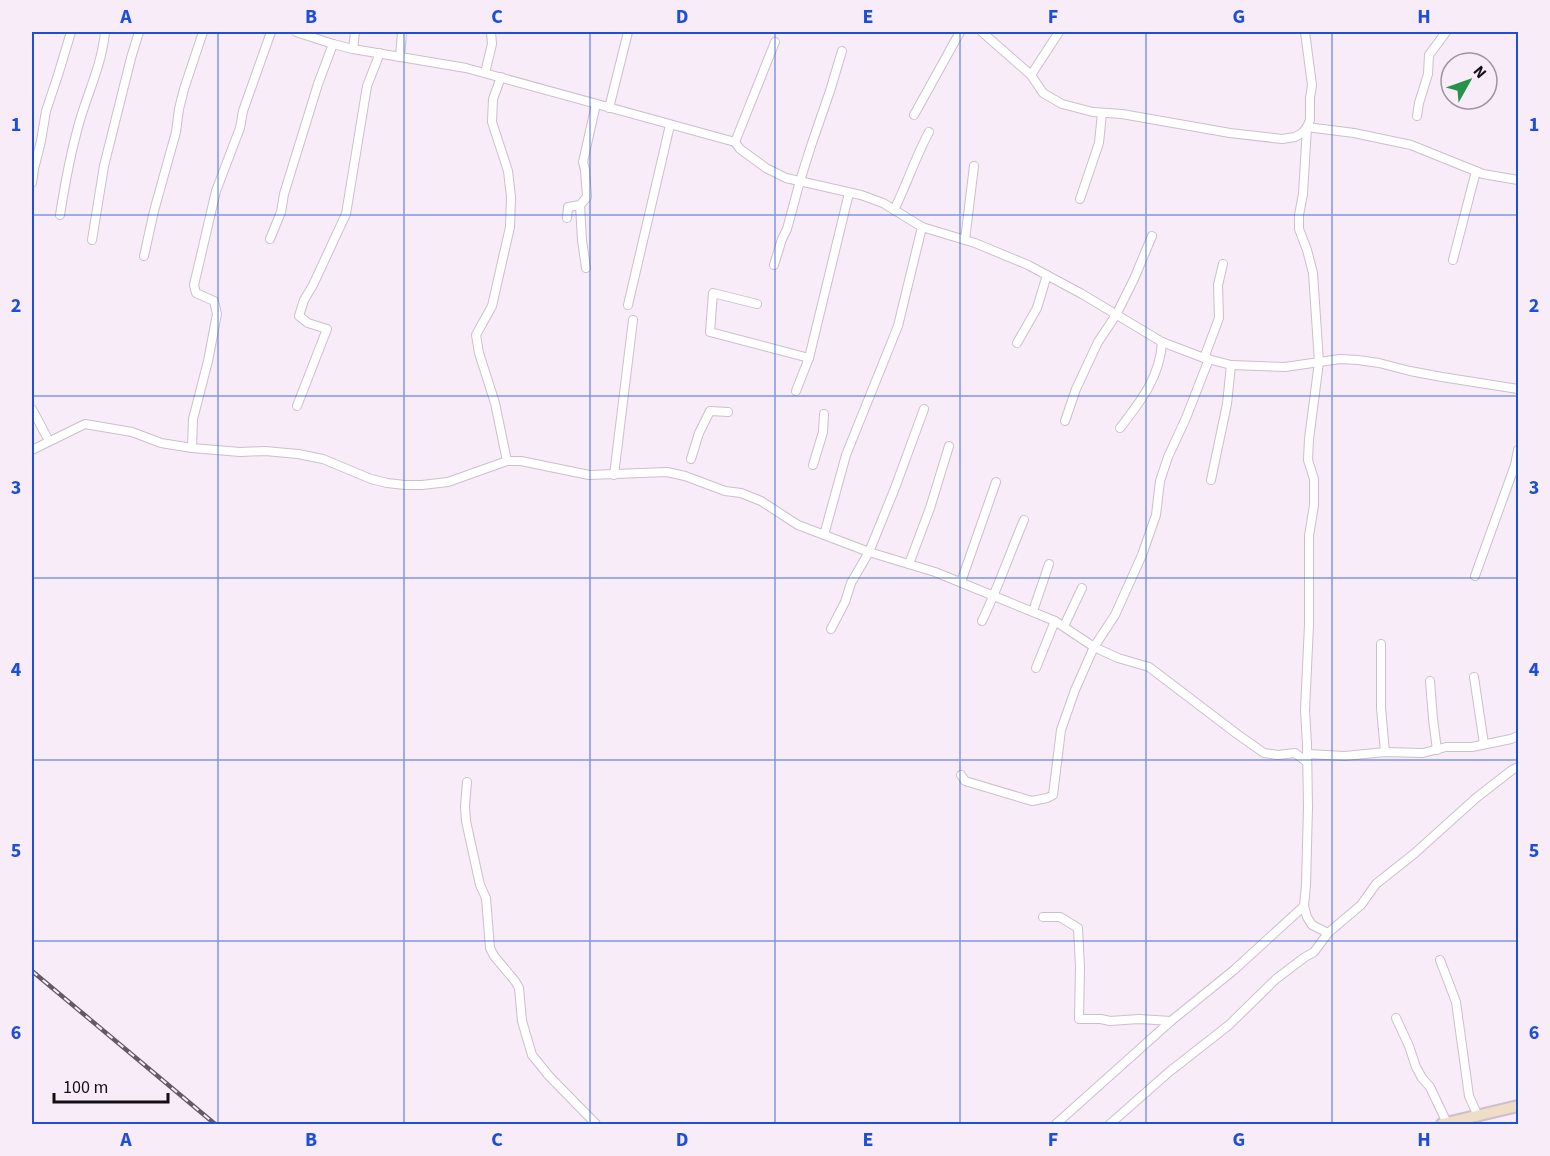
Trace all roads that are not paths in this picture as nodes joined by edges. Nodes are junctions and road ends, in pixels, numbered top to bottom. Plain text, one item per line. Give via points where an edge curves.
1 (71, 32) edge
2 (105, 32) edge
3 (139, 32) edge
4 (203, 32) edge
5 (271, 32) edge
6 (296, 32) edge
7 (355, 32) edge
8 (402, 32) edge
9 (491, 32) edge
10 (628, 32) edge
11 (960, 32) edge
12 (982, 32) edge
13 (1059, 32) edge
14 (1305, 32) edge
15 (1446, 32) edge
16 (775, 42) dead end
17 (333, 44) junction
18 (353, 49) junction
19 (842, 51) dead end
20 (380, 52) junction
21 (400, 57) junction
22 (485, 73) junction
23 (1031, 75) junction
24 (501, 77) junction
25 (596, 104) junction
26 (609, 108) junction
27 (1102, 113) junction
28 (914, 115) dead end
29 (1417, 116) dead end
30 (670, 125) junction
31 (1307, 127) junction
32 (929, 132) dead end
33 (735, 142) junction
34 (974, 166) dead end
35 (1476, 171) junction
36 (1518, 180) edge
37 (800, 181) junction
38 (32, 183) edge
39 (849, 193) junction
40 (1080, 199) dead end
41 (580, 205) junction
42 (894, 210) junction
43 (60, 215) dead end
44 (567, 218) dead end
45 (922, 227) junction
46 (1152, 236) dead end
47 (270, 239) dead end
48 (92, 240) dead end
49 (965, 240) junction
50 (144, 256) dead end
51 (1453, 260) dead end
52 (1223, 264) dead end
53 (774, 265) dead end
54 (586, 268) dead end
55 (1047, 275) junction
56 (757, 304) dead end
57 (628, 305) dead end
58 (1116, 315) junction
59 (633, 320) dead end
60 (1162, 342) junction
61 (1017, 343) dead end
62 (809, 358) junction
63 (1207, 359) junction
64 (1319, 362) junction
65 (1231, 364) junction
66 (1518, 389) edge
67 (796, 391) dead end
68 (297, 406) dead end
69 (32, 409) edge
70 (924, 409) dead end
71 (728, 412) dead end
72 (824, 414) dead end
73 (1065, 421) dead end
74 (1120, 428) dead end
75 (49, 441) junction
76 (949, 446) dead end
77 (192, 448) junction
78 (32, 450) edge
79 (1518, 450) edge
80 (691, 459) dead end
81 (507, 461) junction
82 (813, 465) dead end
83 (614, 475) junction
84 (1211, 480) dead end
85 (996, 482) dead end
86 (1024, 519) dead end
87 (824, 535) junction
88 (869, 552) junction
89 (909, 564) junction
90 (1048, 564) dead end
91 (1475, 576) dead end
92 (961, 582) junction
93 (1082, 588) dead end
94 (994, 596) junction
95 (1033, 611) junction
96 (982, 621) dead end
97 (1055, 621) junction
98 (1064, 626) junction
99 (831, 629) dead end
100 (1381, 644) dead end
101 (1094, 647) junction
102 (1035, 668) dead end
103 (1474, 677) dead end
104 (1430, 681) dead end
105 (1518, 736) edge
106 (1485, 744) junction
107 (1437, 750) junction
108 (1385, 752) junction
109 (1307, 758) junction
110 (1518, 767) edge
111 (961, 775) dead end
112 (467, 782) dead end
113 (1304, 906) junction
114 (1043, 917) dead end
115 (1328, 933) junction
116 (1440, 960) dead end
117 (1396, 1018) dead end
118 (1172, 1021) junction
119 (1518, 1106) edge
120 (1478, 1116) junction
121 (1444, 1124) edge
122 (596, 1125) edge
123 (1056, 1125) edge
124 (1110, 1125) edge

1 - 38 street via 46,111
2 - 43 street via 103,52 70,158
3 - 48 street via 105,166
4 - 50 street via 184,89
5 - 77 street via 216,191 194,285 196,293 214,301 217,314 193,419
6 - 17 street
7 - 18 street
8 - 21 street
9 - 22 street
10 - 26 street
11 - 28 street
12 - 23 street
13 - 23 street
14 - 31 street via 1312,85
15 - 29 street via 1429,55
16 - 33 street
17 - 18 street
17 - 47 street
18 - 20 street
19 - 37 street
20 - 21 street
20 - 68 street via 367,86 346,214 299,316 327,329
21 - 22 street
22 - 24 street
23 - 27 street via 1043,93 1062,104
24 - 25 street
24 - 81 street via 493,99 492,122 508,171 510,227 492,306 476,334
25 - 26 street
25 - 41 street via 583,162 586,197
26 - 30 street
27 - 31 street via 1282,139 1302,133
27 - 40 street via 1099,143
30 - 33 street
30 - 57 street
31 - 35 street via 1411,145
31 - 64 street via 1299,229 1313,273
32 - 42 street
33 - 37 street via 766,168
34 - 49 street
35 - 36 street
35 - 51 street
37 - 39 street
37 - 53 street
39 - 42 street
39 - 62 street
41 - 44 street via 568,207
41 - 54 street
42 - 45 street
45 - 49 street
45 - 87 street via 898,326 846,455
46 - 58 street
49 - 55 street
52 - 63 street via 1218,285 1219,318
55 - 58 street
55 - 61 street via 1037,308
56 - 62 street via 713,293 710,332
58 - 60 street
58 - 73 street via 1098,342
59 - 83 street
60 - 63 street
60 - 74 street via 1156,374
62 - 67 street
63 - 65 street
63 - 101 street via 1160,481 1156,515 1142,555 1115,615
64 - 65 street via 1285,367
64 - 66 street via 1358,360
64 - 109 street via 1308,460 1314,480 1314,506 1309,536
65 - 84 street
69 - 75 street
70 - 88 street
71 - 80 street via 710,411
72 - 82 street
75 - 77 street via 86,424
75 - 78 street
76 - 89 street
77 - 81 street via 298,454 324,459 371,479 405,485 448,482
79 - 91 street
81 - 83 street via 589,475
83 - 87 street via 666,472 685,476 761,501 798,525
85 - 92 street
86 - 94 street
87 - 88 street
88 - 89 street
88 - 99 street
89 - 92 street
90 - 95 street
92 - 94 street
93 - 98 street
94 - 95 street
94 - 96 street
95 - 97 street
97 - 98 street
97 - 102 street
98 - 101 street
100 - 108 street
101 - 109 street via 1149,667 1264,753 1295,753
101 - 111 street via 1061,730 1053,795 1032,801 965,782
103 - 106 street
104 - 107 street
105 - 106 street
106 - 107 street
107 - 108 street
108 - 109 street
109 - 113 street
110 - 115 street via 1376,884
112 - 122 street via 466,821 486,898 490,948 519,988 522,1021 532,1055
113 - 115 street via 1312,924
113 - 118 street
114 - 118 street via 1060,917 1078,928 1079,1019
115 - 124 street via 1314,952 1276,979 1229,1025
116 - 120 street via 1456,1002 1469,1095
117 - 121 street
118 - 123 street
119 - 120 main road
120 - 121 main road

